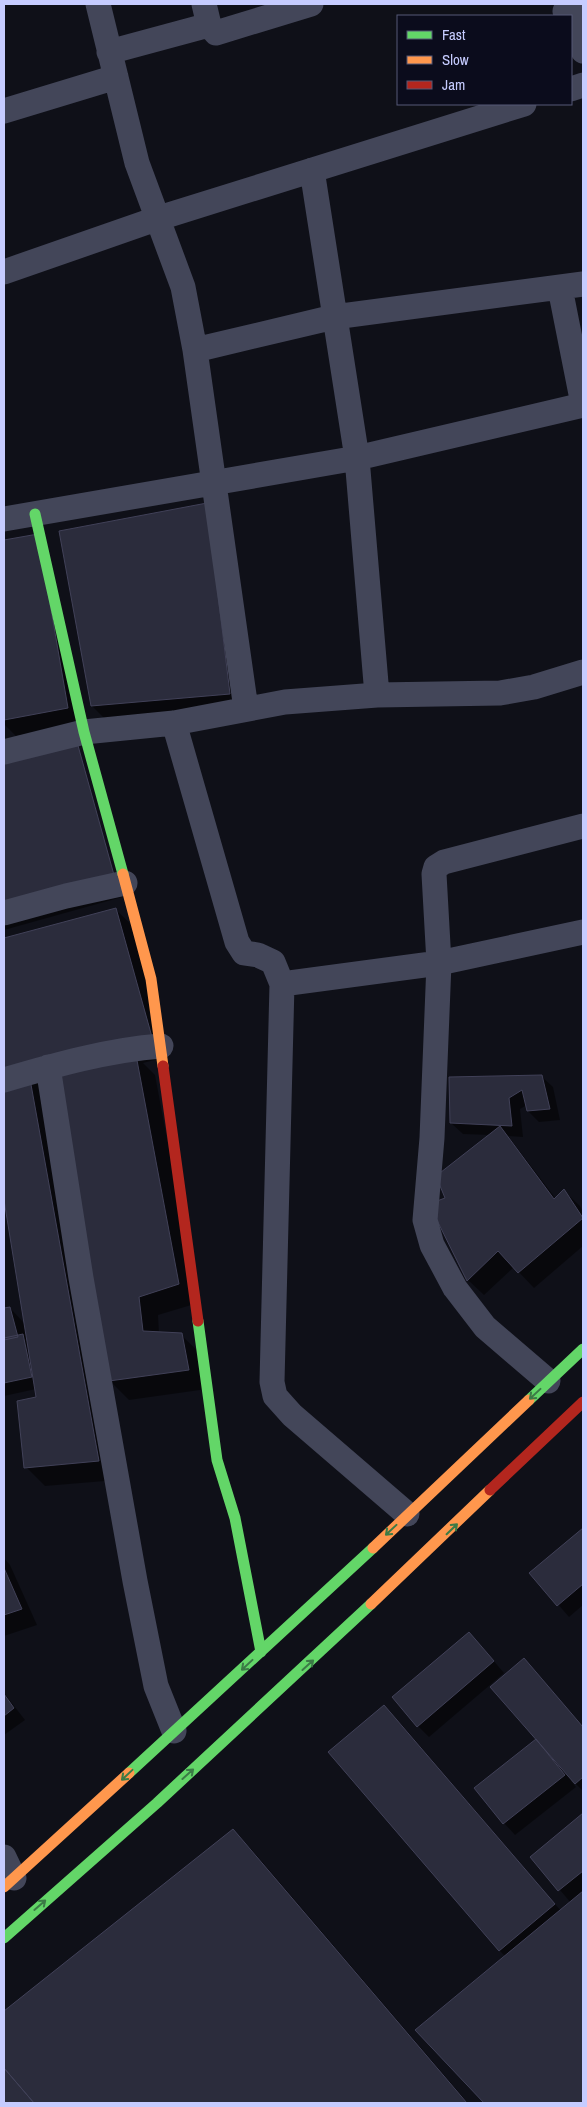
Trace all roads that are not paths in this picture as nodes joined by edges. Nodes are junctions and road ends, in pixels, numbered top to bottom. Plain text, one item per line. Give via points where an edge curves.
1 (98, 4) edge
2 (311, 4) edge
3 (206, 14) edge
4 (572, 18) edge
5 (583, 51) edge
6 (109, 52) junction
7 (116, 77) junction
8 (521, 105) edge
9 (4, 110) edge
10 (312, 170) junction
11 (156, 219) junction
12 (4, 272) edge
13 (571, 286) edge
14 (334, 317) junction
15 (195, 350) junction
16 (583, 405) edge
17 (357, 458) junction
18 (213, 482) junction
19 (35, 514) junction
20 (4, 518) edge
21 (583, 672) edge
22 (377, 695) junction
23 (246, 709) junction
24 (174, 723) junction
25 (84, 732) junction
26 (4, 752) edge
27 (583, 826) edge
28 (126, 883) junction
29 (4, 913) edge
30 (583, 932) edge
31 (440, 963) junction
32 (282, 984) junction
33 (161, 1046) junction
34 (48, 1067) junction
35 (4, 1080) edge
36 (583, 1349) edge
37 (548, 1381) junction
38 (583, 1402) edge
39 (407, 1514) junction
40 (261, 1652) junction
41 (174, 1731) junction
42 (7, 1874) edge
43 (4, 1938) edge

1 - 6 street
2 - 3 street via 216,33
3 - 6 street
4 - 5 street
6 - 7 street
7 - 9 street
7 - 11 street via 137,164
8 - 10 street
10 - 11 street
10 - 14 street
11 - 12 street
11 - 15 street via 183,287
13 - 14 street
13 - 16 street
14 - 15 street
14 - 17 street
15 - 18 street
16 - 17 street
17 - 18 street
17 - 22 street
18 - 19 street
18 - 23 street
19 - 20 street
19 - 25 main road
21 - 22 street via 534,687 500,693
22 - 23 street via 285,702
23 - 24 street
24 - 25 street
24 - 32 street via 237,942 244,952 273,962
25 - 26 street
25 - 28 main road
27 - 31 street via 444,862 436,867
28 - 29 street
28 - 33 main road via 151,979
30 - 31 street
31 - 32 street
31 - 37 street via 432,1138 425,1208 428,1228 436,1253 461,1296 485,1327
32 - 39 street via 272,1382 275,1396 292,1416
33 - 34 street via 131,1049
33 - 40 main road via 217,1460 234,1518
34 - 35 street
34 - 41 street via 80,1278 134,1581 156,1686
36 - 37 main road
37 -> 39 main road
43 -> 38 main road via 317,1656
39 -> 40 main road
40 -> 41 main road
41 -> 42 main road

